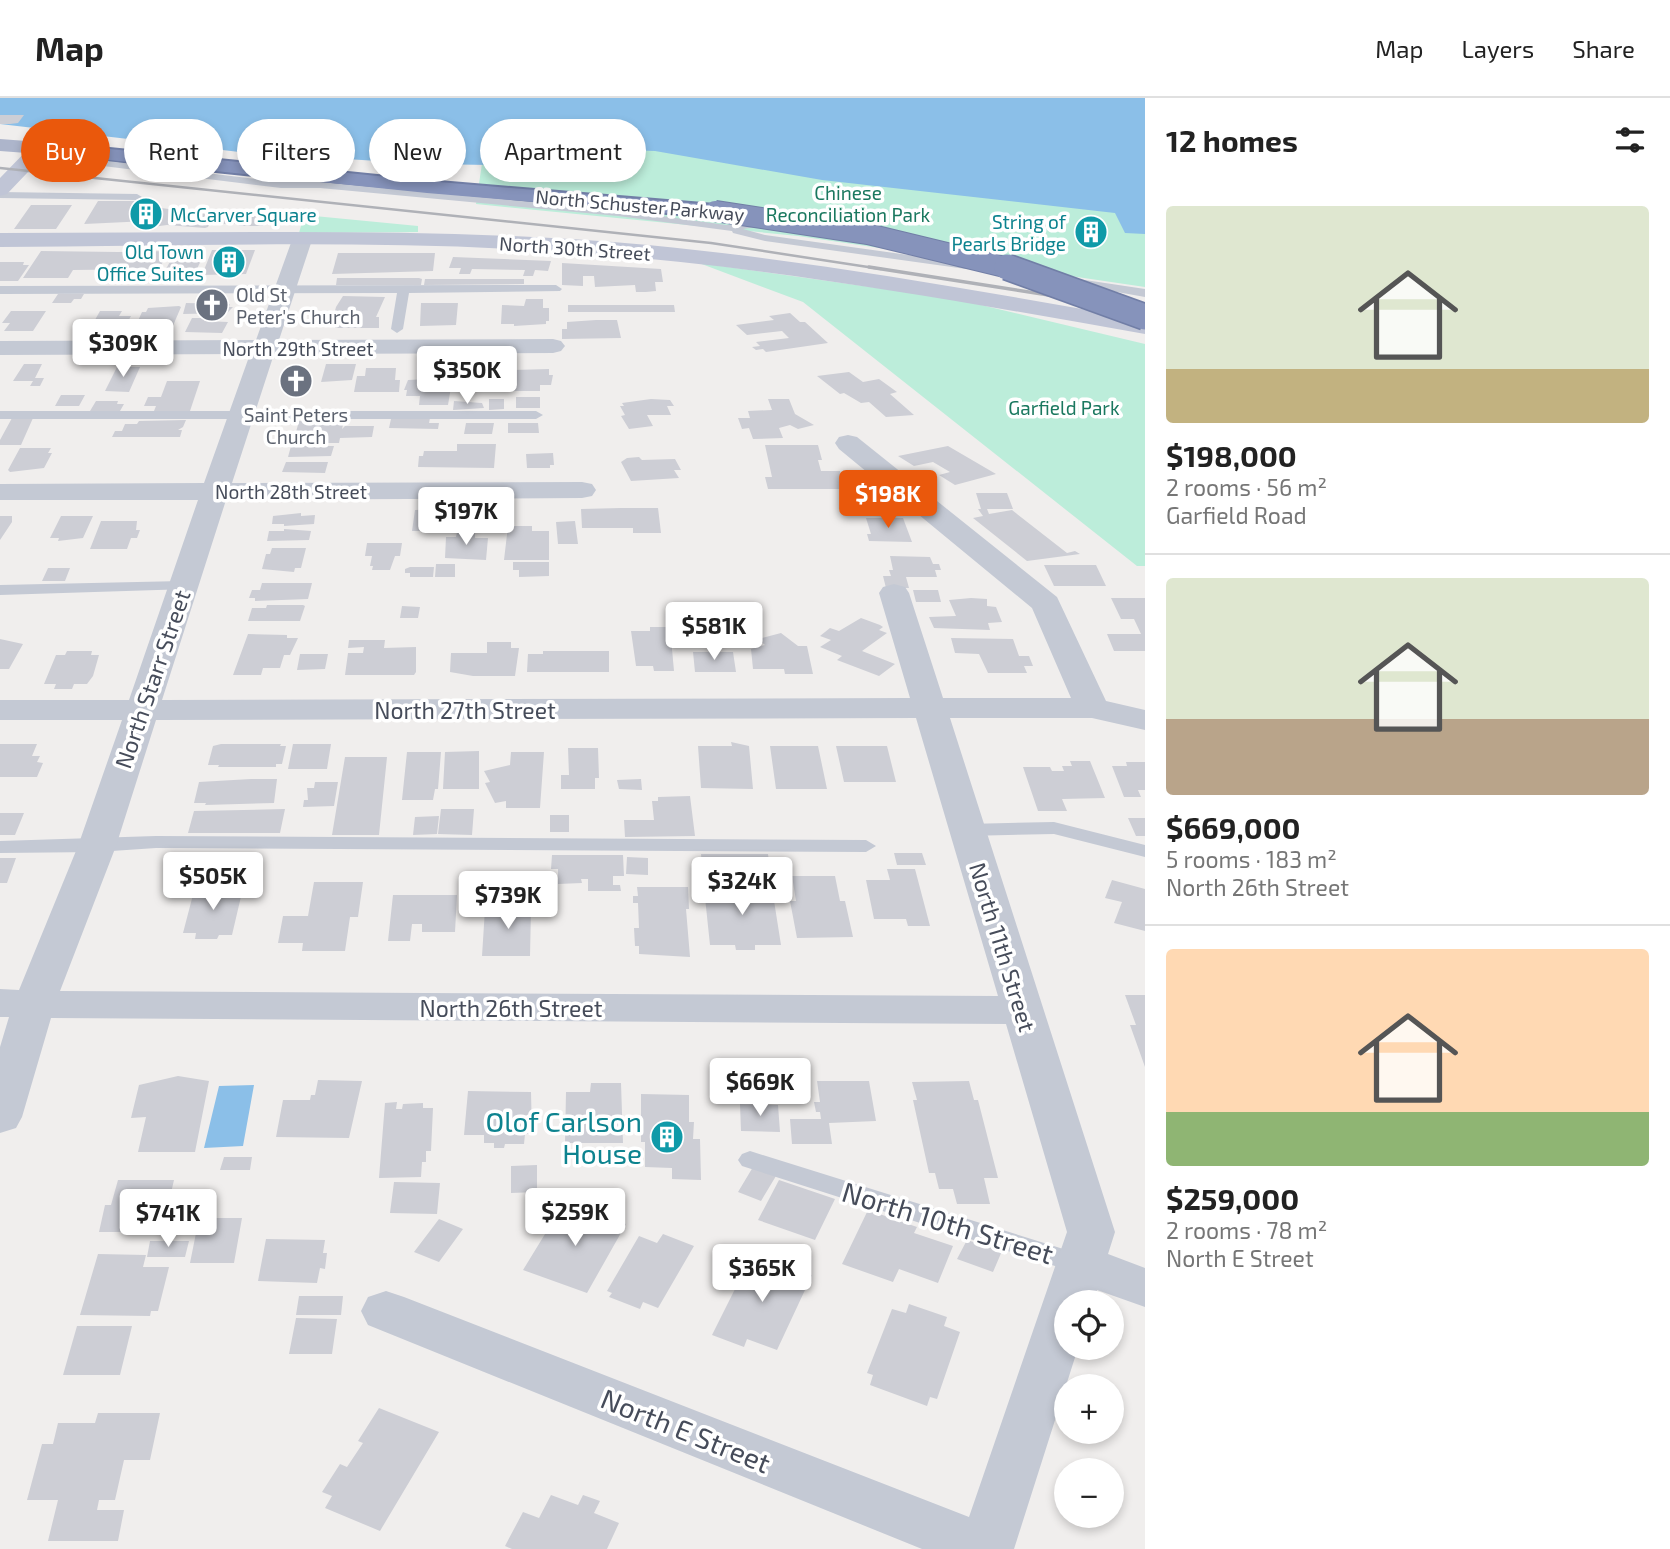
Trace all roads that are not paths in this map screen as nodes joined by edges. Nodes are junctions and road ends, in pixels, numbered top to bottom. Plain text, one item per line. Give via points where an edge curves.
1 (0, 145) edge
2 (21, 147) edge
3 (110, 154) edge
4 (21, 169) edge
5 (0, 193) edge
6 (137, 197) dead end
7 (720, 220) junction
8 (759, 224) dead end
9 (0, 240) edge
10 (302, 240) junction
11 (285, 289) junction
12 (404, 289) junction
13 (556, 289) dead end
14 (0, 290) edge
15 (1145, 293) edge
16 (959, 296) junction
17 (1145, 317) edge
18 (1145, 327) edge
19 (397, 329) dead end
20 (1145, 342) edge
21 (553, 346) dead end
22 (0, 348) edge
23 (264, 348) junction
24 (0, 415) edge
25 (241, 415) junction
26 (536, 415) dead end
27 (848, 443) dead end
28 (582, 490) dead end
29 (215, 491) junction
30 (0, 492) edge
31 (183, 586) junction
32 (0, 590) edge
33 (894, 593) dead end
34 (1091, 708) junction
35 (930, 709) junction
36 (0, 710) edge
37 (142, 710) junction
38 (1145, 720) edge
39 (967, 830) junction
40 (0, 846) edge
41 (97, 846) junction
42 (866, 846) dead end
43 (1145, 851) edge
44 (17, 1004) edge
45 (1022, 1010) junction
46 (0, 1117) edge
47 (750, 1160) dead end
48 (1145, 1288) edge
49 (1069, 1290) edge
50 (1071, 1290) edge
51 (1096, 1290) edge
52 (386, 1311) dead end
53 (1054, 1343) edge
54 (986, 1549) edge

1 - 2 main road
3 - 7 highway, North Schuster Parkway via 325,181
4 - 5 main road
5 - 6 lane
7 - 8 lane
7 - 15 lane via 765,238
7 - 17 highway, North Schuster Parkway, bridge via 825,226 948,251
9 - 10 main road, North 30th Street
10 - 11 street, North Starr Street
10 - 16 main road, North 30th Street via 483,241 623,250 790,269
11 - 12 lane
11 - 14 lane
11 - 23 street, North Starr Street
12 - 13 lane
12 - 19 lane
16 - 18 main road, North 30th Street
16 - 20 main road
21 - 23 street, North 29th Street
22 - 23 street, North 29th Street
23 - 25 street, North Starr Street
24 - 25 lane
25 - 26 lane
25 - 29 street, North Starr Street
27 - 34 street via 1046,604
28 - 29 street, North 28th Street
29 - 30 street, North 28th Street
29 - 31 street, North Starr Street
31 - 32 lane
31 - 37 street, North Starr Street
33 - 35 street, North 11th Street
34 - 35 street, North 27th Street
34 - 38 street, North 27th Street
35 - 37 street, North 27th Street
35 - 39 street, North 11th Street
36 - 37 street, North 27th Street
37 - 41 street, North Starr Street
39 - 43 lane via 1054,828
39 - 45 street, North 11th Street
40 - 41 lane
41 - 42 lane via 156,842
41 - 44 street, North Starr Street
44 - 45 street, North 26th Street
44 - 46 street, North Starr Street
45 - 50 street, North 11th Street via 1091,1232
47 - 49 lane, North 10th Street
48 - 51 street, North 10th Street
52 - 54 street, North E Street
53 - 54 street, North 11th Street

